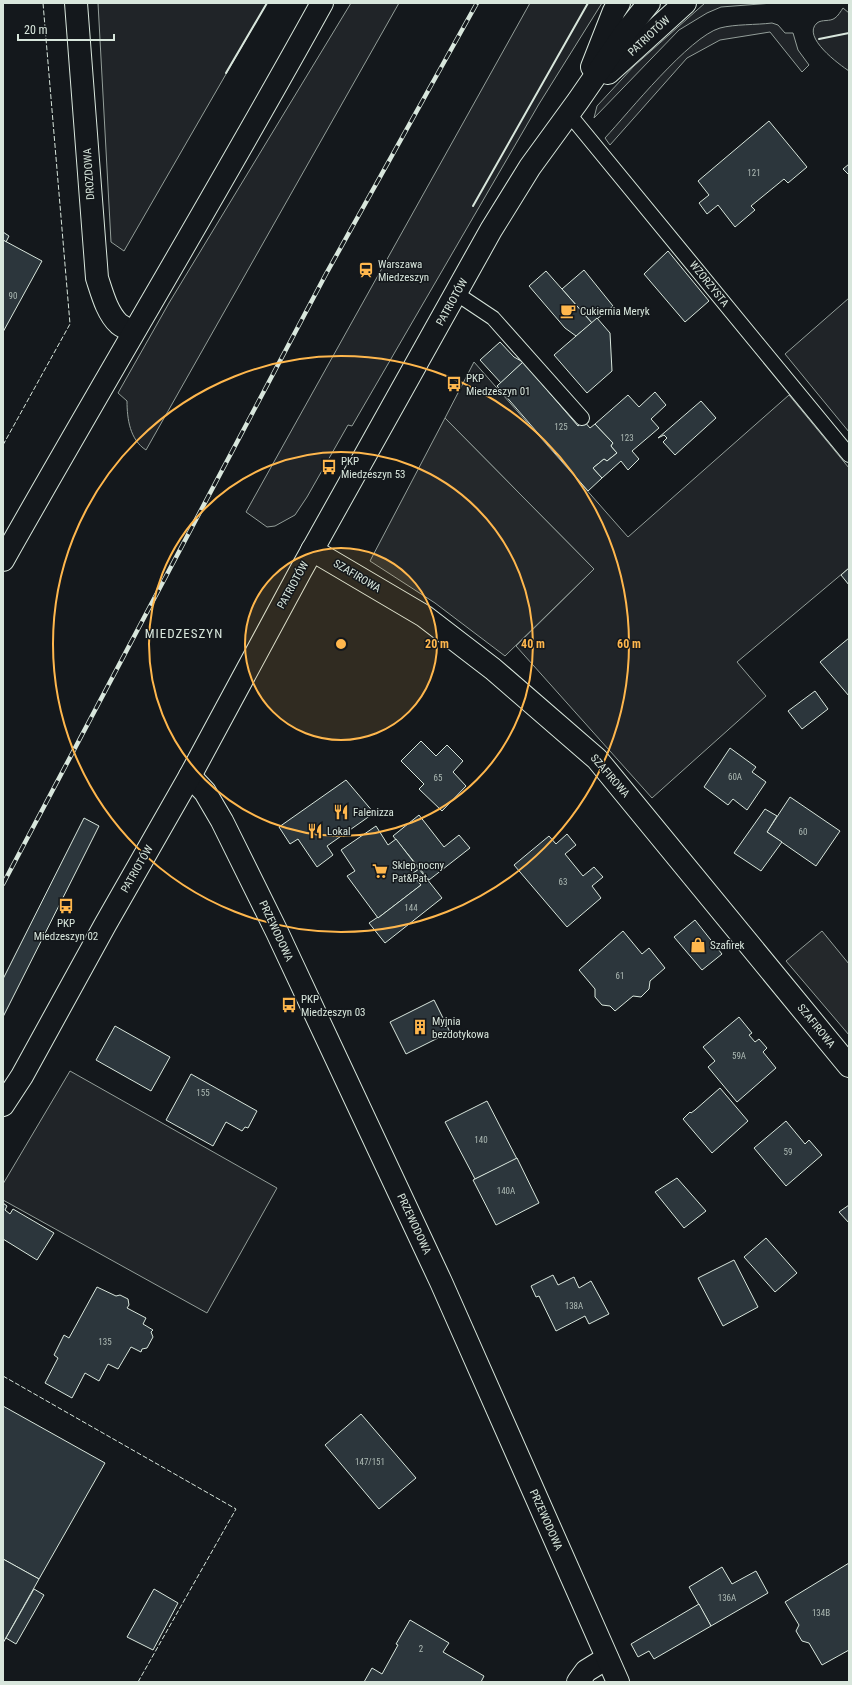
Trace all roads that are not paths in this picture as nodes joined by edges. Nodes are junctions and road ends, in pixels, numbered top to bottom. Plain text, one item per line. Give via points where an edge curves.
1 (76, 3) edge
2 (322, 3) edge
3 (619, 3) edge
4 (649, 3) edge
5 (686, 3) edge
6 (574, 107) junction
7 (456, 294) junction
8 (133, 332) junction
9 (582, 418) dead end
10 (849, 455) edge
11 (312, 550) junction
12 (3, 560) edge
13 (190, 776) junction
14 (849, 1066) edge
15 (22, 1076) junction
16 (3, 1104) edge
17 (3, 1122) edge
18 (607, 1658) junction
19 (578, 1682) edge
20 (618, 1682) edge

1 - 8 main road, DROZDOWA via 97,278 113,316 119,324
2 - 8 main road via 251,132
3 - 6 main road
4 - 6 main road, PATRIOTÓW
5 - 6 main road, PATRIOTÓW
6 - 7 main road, PATRIOTÓW via 530,167
6 - 10 lane, WZORZYSTA
7 - 9 lane via 493,318
7 - 11 main road, PATRIOTÓW
8 - 12 main road
11 - 13 main road, PATRIOTÓW
11 - 14 main road, SZAFIROWA via 424,616 493,669 597,759
13 - 15 main road, PATRIOTÓW
13 - 18 main road, PRZEWODOWA via 205,792 222,820 290,960 441,1282
15 - 16 main road, PATRIOTÓW
15 - 17 main road, PATRIOTÓW
18 - 19 main road via 586,1671
18 - 20 main road, PRZEWODOWA

